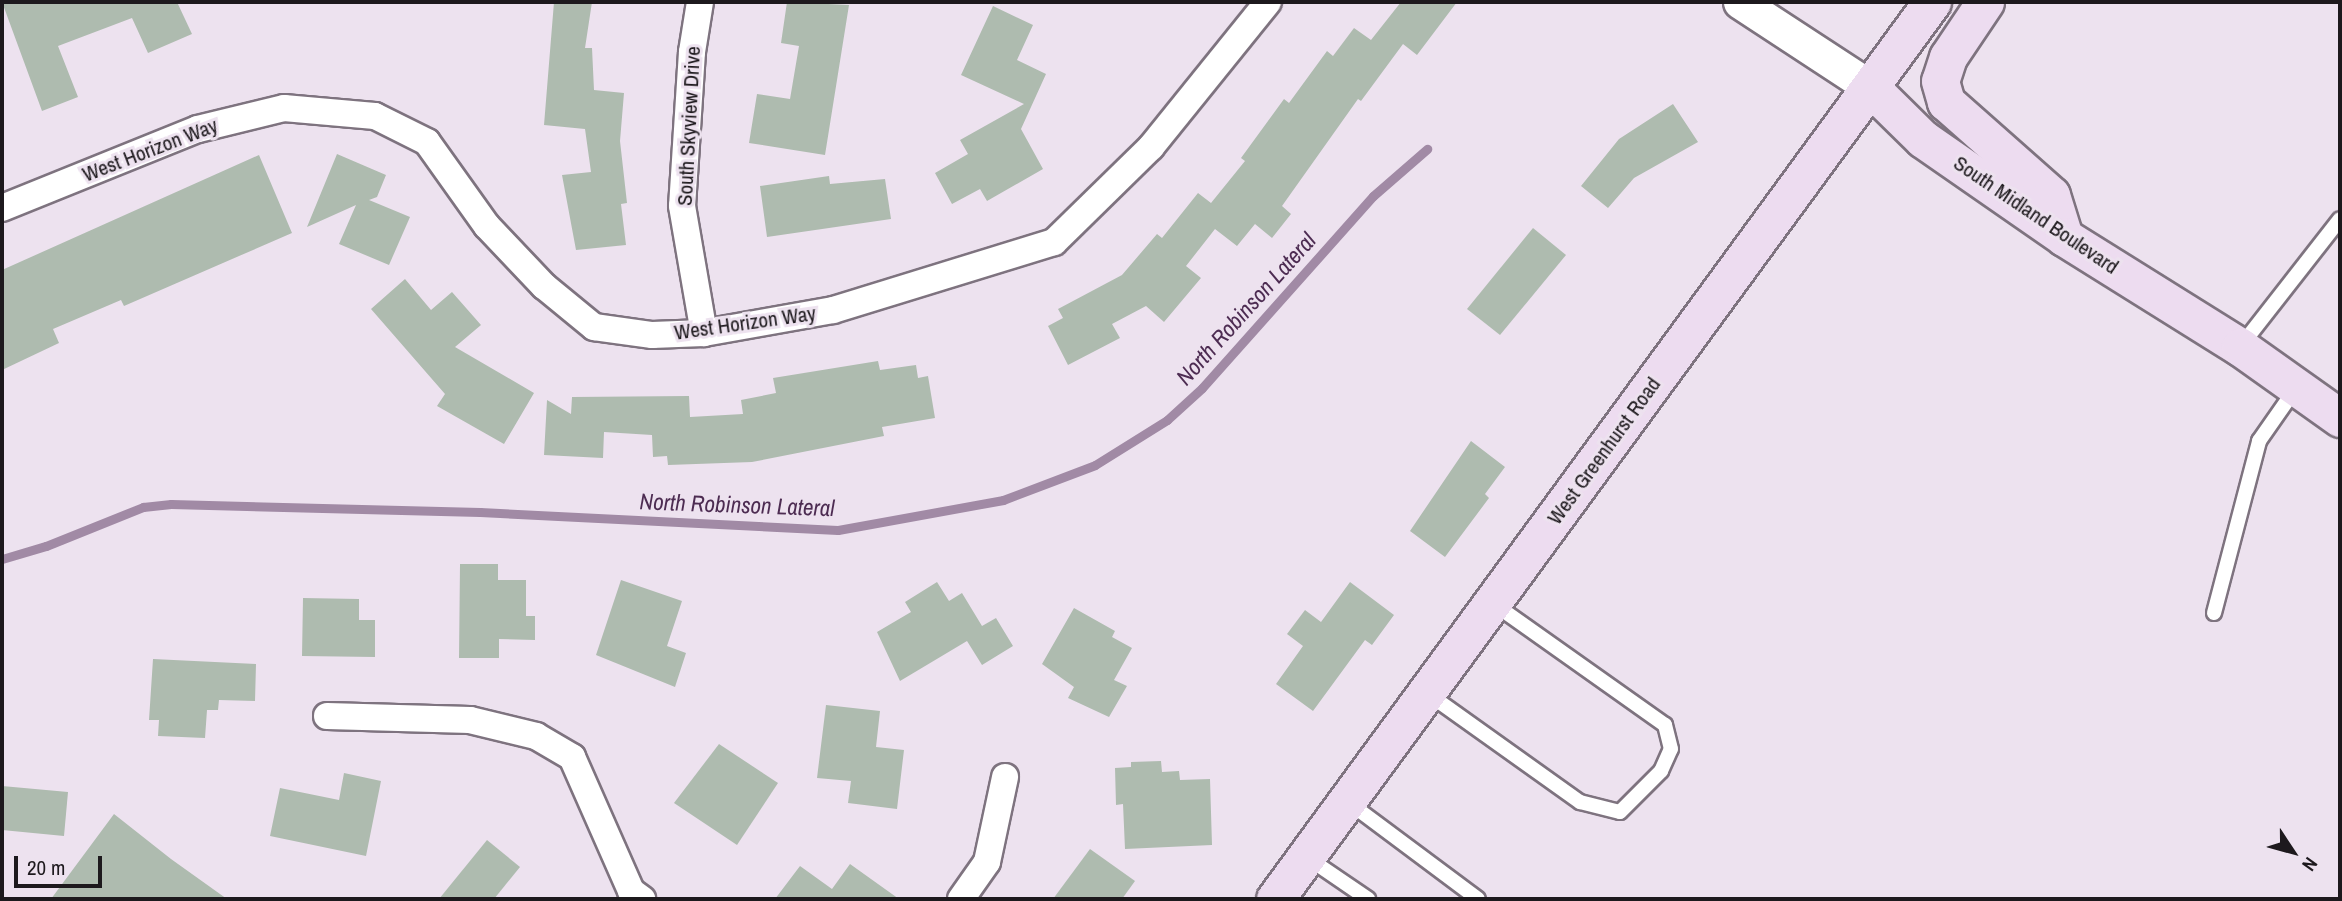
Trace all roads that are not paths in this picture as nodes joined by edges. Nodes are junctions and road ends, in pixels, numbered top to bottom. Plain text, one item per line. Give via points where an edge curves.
1 (700, 2) edge
2 (1268, 2) edge
3 (1740, 2) edge
4 (1932, 2) edge
5 (1985, 2) edge
6 (1870, 87) junction
7 (2, 208) edge
8 (2340, 219) edge
9 (2064, 237) junction
10 (704, 333) junction
11 (2239, 346) junction
12 (2297, 387) junction
13 (2340, 418) edge
14 (1492, 604) junction
15 (2214, 613) dead end
16 (1427, 693) junction
17 (327, 716) dead end
18 (1004, 777) dead end
19 (1347, 801) junction
20 (1307, 857) junction
21 (642, 899) edge
22 (961, 899) edge
23 (1275, 899) edge
24 (1368, 899) edge
25 (1478, 899) edge

1 - 10 street, South Skyview Drive via 692,52 682,206
2 - 10 street, West Horizon Way via 1151,147 1054,242 833,310
3 - 6 street, South Midland Boulevard
4 - 6 main road, West Greenhurst Road
5 - 9 main road via 1948,57 1940,81 1946,102 2051,195
6 - 9 main road, South Midland Boulevard via 1923,139
6 - 14 main road, West Greenhurst Road
7 - 10 street, West Horizon Way via 198,129 284,108 374,116 427,142 487,226 544,286 594,327 652,335
8 - 11 lane
9 - 11 main road, South Midland Boulevard
11 - 12 main road, South Midland Boulevard
12 - 13 main road, South Midland Boulevard
12 - 15 lane via 2259,441
14 - 16 main road, West Greenhurst Road
14 - 16 lane via 1665,725 1671,750 1661,771 1620,813 1580,802
16 - 19 main road, West Greenhurst Road
17 - 21 street via 470,720 536,736 572,757 631,891
18 - 22 street via 987,862
19 - 20 main road, West Greenhurst Road
19 - 25 lane
20 - 23 main road, West Greenhurst Road
20 - 24 lane

